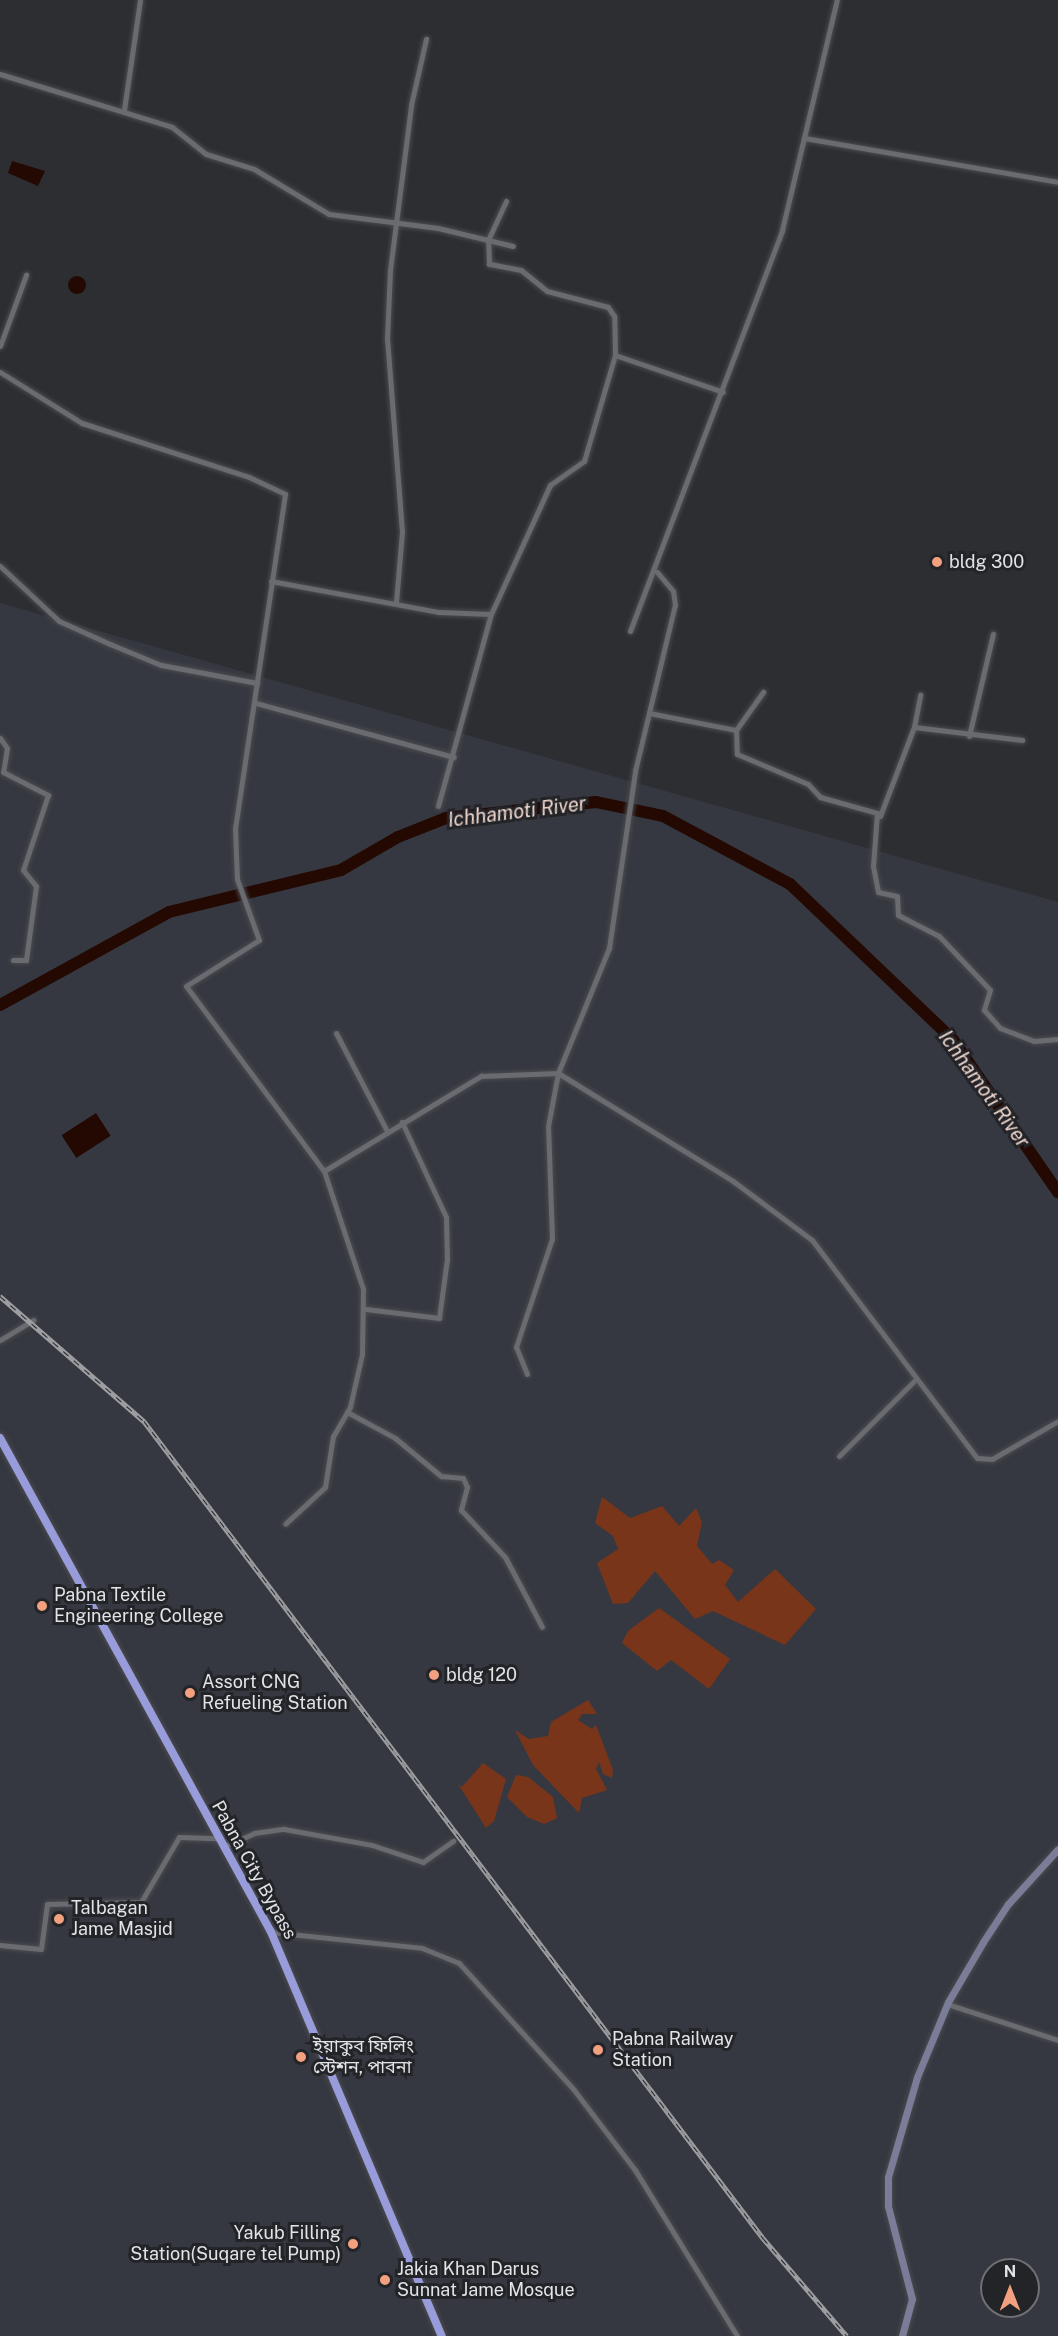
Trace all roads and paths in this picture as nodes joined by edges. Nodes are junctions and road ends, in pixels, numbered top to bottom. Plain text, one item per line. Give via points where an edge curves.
1 (140, 0) edge
2 (837, 0) edge
3 (426, 39) dead end
4 (0, 74) edge
5 (124, 110) junction
6 (804, 138) junction
7 (1058, 182) edge
8 (506, 201) dead end
9 (397, 225) junction
10 (488, 240) junction
11 (513, 246) dead end
12 (26, 275) dead end
13 (0, 346) edge
14 (615, 356) junction
15 (0, 372) edge
16 (723, 392) junction
17 (0, 566) edge
18 (657, 572) junction
19 (271, 581) junction
20 (396, 602) junction
21 (491, 614) junction
22 (630, 631) dead end
23 (993, 634) dead end
24 (257, 683) junction
25 (763, 692) dead end
26 (920, 695) dead end
27 (256, 703) junction
28 (649, 713) junction
29 (914, 728) junction
30 (736, 730) junction
31 (969, 736) junction
32 (0, 738) edge
33 (1022, 740) dead end
34 (454, 757) junction
35 (438, 806) dead end
36 (880, 816) junction
37 (13, 960) dead end
38 (336, 1033) dead end
39 (1058, 1039) edge
40 (558, 1073) junction
41 (402, 1122) junction
42 (387, 1131) junction
43 (324, 1171) junction
44 (366, 1309) junction
45 (33, 1320) dead end
46 (0, 1340) edge
47 (527, 1374) dead end
48 (914, 1381) junction
49 (347, 1412) junction
50 (1058, 1421) edge
51 (0, 1438) edge
52 (839, 1456) dead end
53 (285, 1524) dead end
54 (542, 1627) dead end
55 (217, 1838) junction
56 (453, 1841) dead end
57 (223, 1847) junction
58 (1058, 1849) edge
59 (271, 1932) junction
60 (0, 1945) edge
61 (947, 2004) junction
62 (1058, 2040) edge
63 (442, 2336) edge
64 (737, 2336) edge
65 (902, 2336) edge

1 - 5 street
2 - 6 street
3 - 9 street via 411,105
4 - 5 street via 76,100
5 - 9 street via 172,127 206,154 270,177 319,210
6 - 7 street
6 - 16 street via 782,230
8 - 10 street
9 - 10 street
9 - 20 street via 387,339 402,532
10 - 11 street
10 - 14 street via 491,266 521,270 547,291 612,311
12 - 13 street
14 - 16 street
14 - 21 street via 584,461 550,485
15 - 19 street via 82,423 284,492
16 - 18 street
17 - 24 street via 59,621 161,665
18 - 22 street
18 - 28 street via 673,591 675,605
19 - 20 street
19 - 24 street
20 - 21 street via 439,612
21 - 34 street
23 - 31 street
24 - 27 street
25 - 30 street
26 - 29 street
27 - 34 street
27 - 43 street via 235,828 237,879 259,940 186,986
28 - 30 street
28 - 40 street via 631,793 609,948
29 - 31 street
29 - 36 street
30 - 36 street via 737,754 808,784 820,797
31 - 33 street
32 - 37 street via 6,743 3,771 48,795 23,870 36,886 26,960
34 - 35 street
36 - 39 street via 873,866 878,892 897,896 898,915 939,936 990,990 984,1010 1000,1028 1034,1041
38 - 42 street
40 - 41 street via 481,1076
40 - 47 street via 548,1126 552,1239 516,1347
40 - 48 street via 733,1180 812,1240
41 - 42 street
41 - 44 street via 446,1217 447,1258 439,1318
42 - 43 street
43 - 44 street
44 - 49 street via 362,1354
45 - 46 street
48 - 50 street via 977,1458 992,1459
48 - 52 street
49 - 53 street via 335,1430 325,1487 307,1509
49 - 54 street via 395,1438 441,1476 463,1478 467,1487 461,1510 505,1557
51 - 55 highway, Pabna City Bypass
55 - 57 highway, Pabna City Bypass
55 - 60 street via 179,1837 141,1902 47,1904 40,1950
56 - 57 street via 423,1862 334,1837 284,1829 254,1833
57 - 59 highway, Pabna City Bypass
58 - 61 main road via 1008,1904
59 - 63 highway, Pabna City Bypass
59 - 64 street via 422,1948 459,1963 574,2090 634,2170
61 - 62 street
61 - 65 main road via 917,2077 888,2177 888,2206 912,2299

